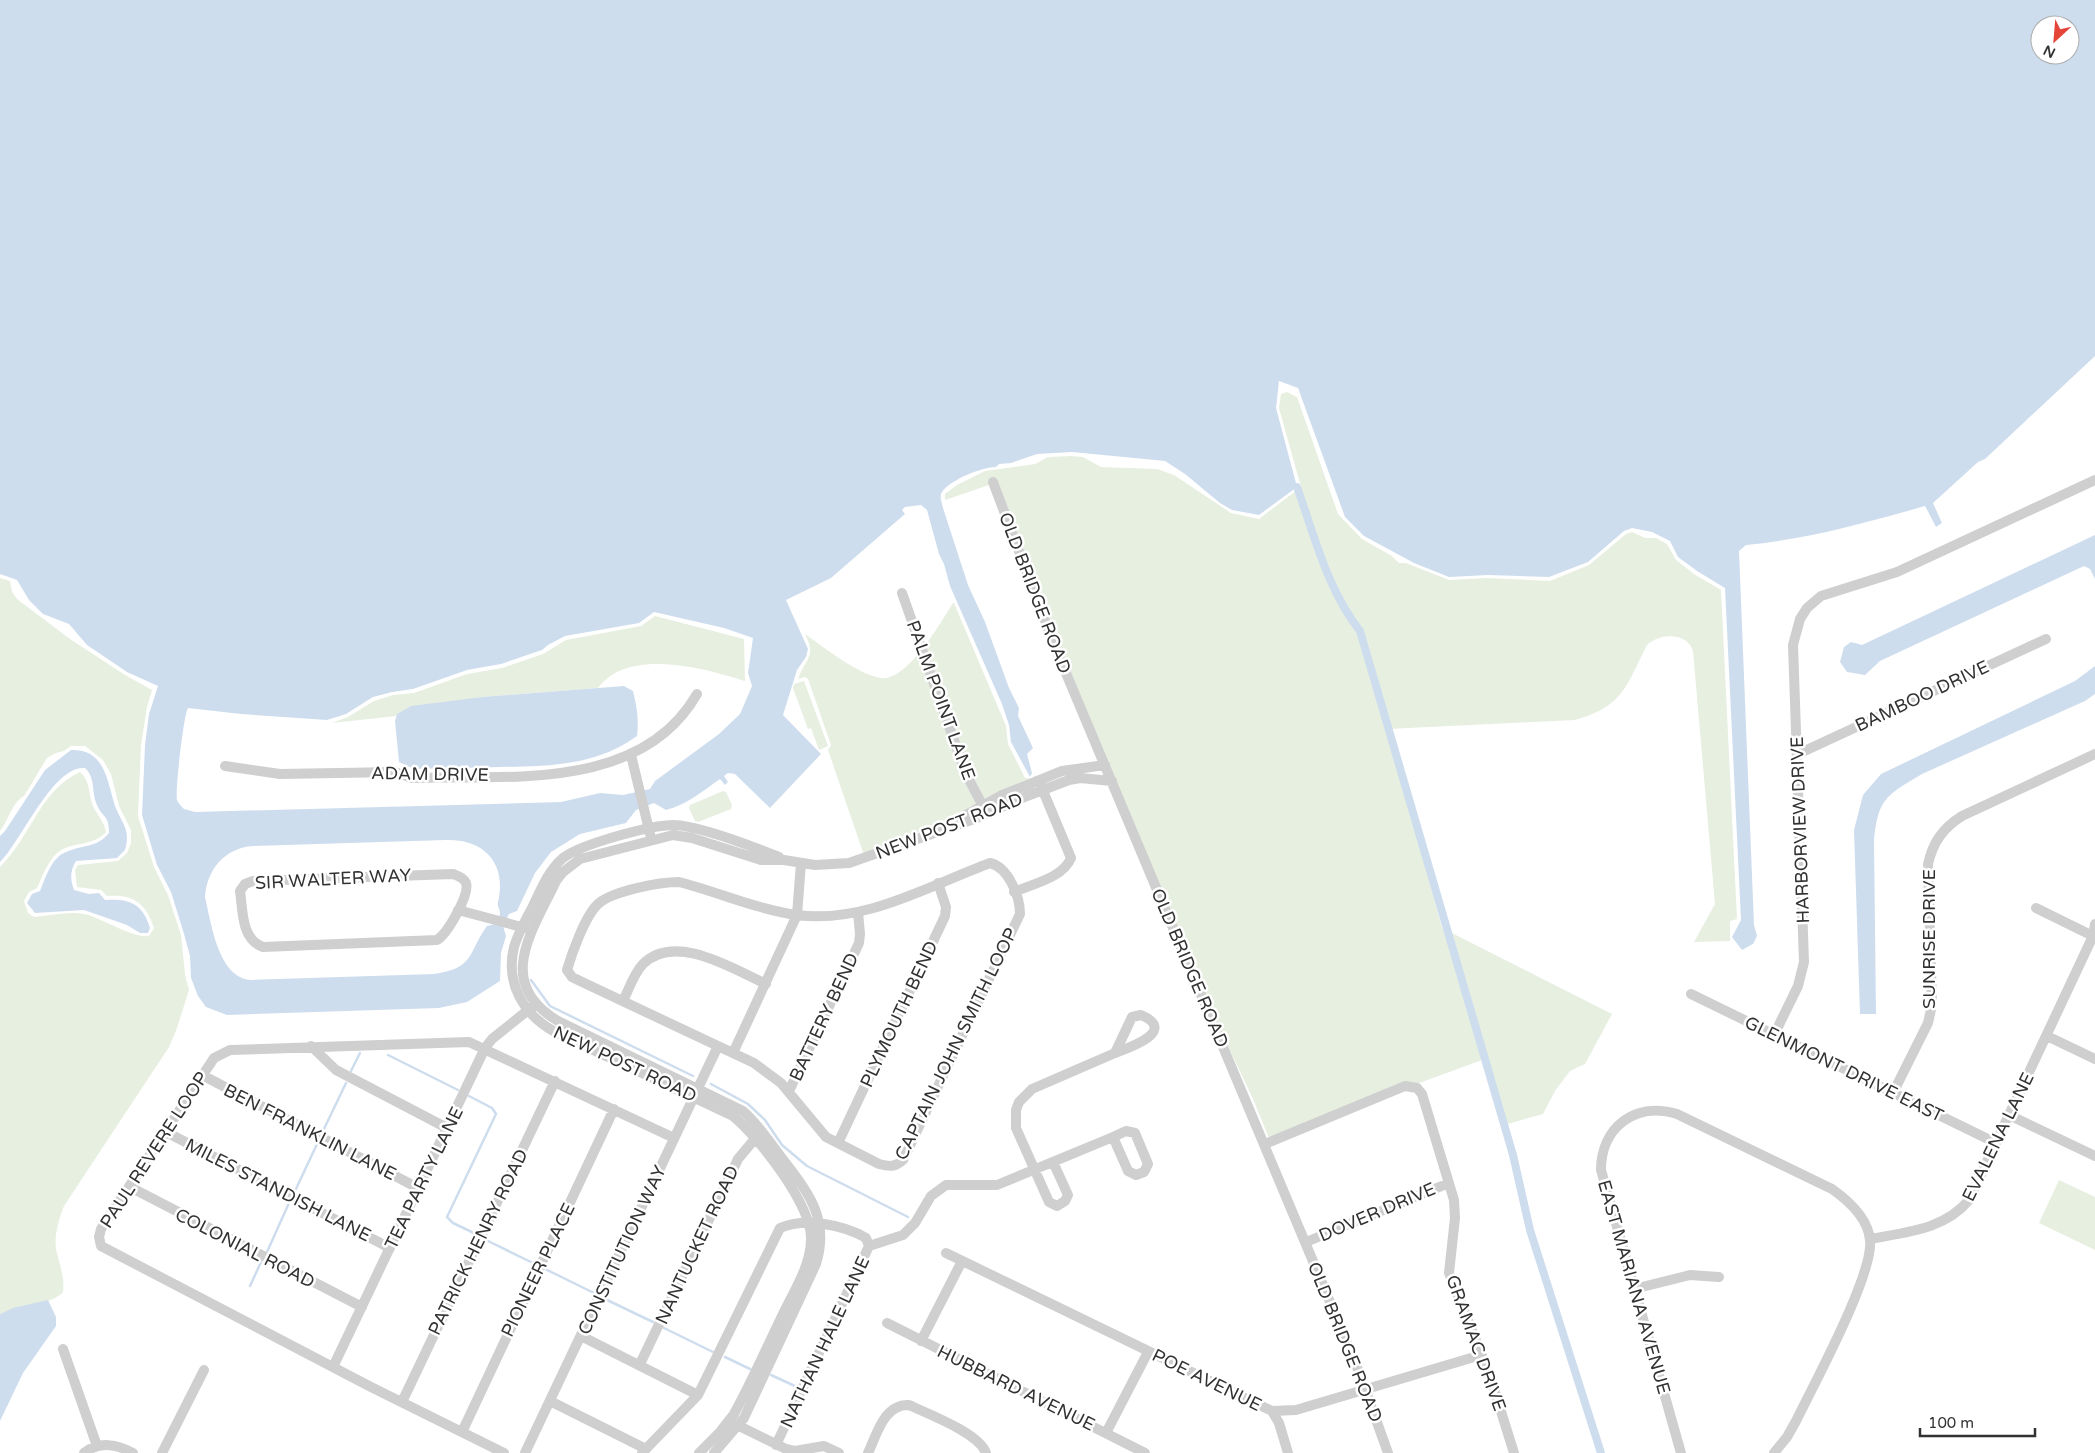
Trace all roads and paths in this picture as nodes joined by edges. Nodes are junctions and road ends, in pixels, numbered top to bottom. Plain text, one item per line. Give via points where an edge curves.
1 (2095, 480) edge
2 (993, 482) dead end
3 (902, 593) dead end
4 (2046, 639) dead end
5 (697, 694) dead end
6 (1798, 754) junction
7 (2095, 754) edge
8 (632, 755) junction
9 (1105, 765) junction
10 (225, 766) dead end
11 (1112, 782) junction
12 (1041, 786) junction
13 (984, 809) junction
14 (650, 829) junction
15 (652, 840) junction
16 (784, 860) junction
17 (801, 863) junction
18 (938, 884) junction
19 (1014, 892) junction
20 (2036, 908) dead end
21 (458, 910) junction
22 (858, 912) junction
23 (797, 915) junction
24 (2095, 924) edge
25 (528, 928) junction
26 (2094, 936) edge
27 (766, 984) junction
28 (1692, 994) dead end
29 (623, 1001) junction
30 (531, 1007) junction
31 (1774, 1035) junction
32 (2047, 1036) junction
33 (311, 1046) junction
34 (718, 1046) junction
35 (485, 1048) junction
36 (734, 1053) junction
37 (1115, 1053) dead end
38 (2095, 1059) edge
39 (202, 1076) junction
40 (555, 1081) junction
41 (788, 1091) junction
42 (696, 1092) junction
43 (1894, 1093) junction
44 (614, 1109) junction
45 (2010, 1115) junction
46 (448, 1128) junction
47 (166, 1132) junction
48 (758, 1135) junction
49 (1113, 1137) dead end
50 (674, 1138) junction
51 (1996, 1143) junction
52 (838, 1144) junction
53 (1264, 1144) junction
54 (2095, 1156) edge
55 (1053, 1162) junction
56 (1035, 1169) junction
57 (1449, 1183) junction
58 (130, 1187) junction
59 (418, 1188) junction
60 (815, 1224) junction
61 (1870, 1239) junction
62 (1306, 1242) junction
63 (870, 1246) junction
64 (390, 1248) junction
65 (946, 1253) dead end
66 (962, 1261) junction
67 (1719, 1277) dead end
68 (1634, 1289) junction
69 (362, 1307) junction
70 (887, 1323) dead end
71 (581, 1336) junction
72 (921, 1341) junction
73 (63, 1349) dead end
74 (1148, 1352) junction
75 (1481, 1355) junction
76 (640, 1364) junction
77 (333, 1367) junction
78 (204, 1370) dead end
79 (1365, 1389) junction
80 (698, 1395) junction
81 (550, 1401) junction
82 (402, 1402) junction
83 (1272, 1411) junction
84 (730, 1420) junction
85 (738, 1427) junction
86 (462, 1432) junction
87 (1106, 1433) junction
88 (776, 1445) junction
89 (96, 1446) junction
90 (644, 1451) edge
91 (84, 1453) edge
92 (133, 1453) edge
93 (162, 1453) edge
94 (504, 1453) edge
95 (525, 1453) edge
96 (699, 1453) edge
97 (714, 1453) edge
98 (838, 1453) edge
99 (868, 1453) edge
100 (986, 1453) edge
101 (1145, 1453) edge
102 (1288, 1453) edge
103 (1388, 1453) edge
104 (1514, 1453) edge
105 (1681, 1453) edge
106 (1774, 1453) edge

1 - 6 street, HARBORVIEW DRIVE via 1897,572 1821,596 1807,608 1800,619 1793,645
2 - 9 street, OLD BRIDGE ROAD via 1034,596
3 - 13 street, PALM POINT LANE via 966,774
4 - 6 street, BAMBOO DRIVE
5 - 8 street, ADAM DRIVE via 676,722
6 - 31 street, HARBORVIEW DRIVE via 1804,962 1798,986
7 - 43 street, SUNRISE DRIVE via 1962,816 1948,826 1935,842 1928,864 1932,1005 1925,1031
8 - 10 street, ADAM DRIVE via 596,768 558,774 412,778 395,772 280,774
8 - 14 street
9 - 11 street, OLD BRIDGE ROAD
9 - 12 street via 1070,769
11 - 12 street, NEW POST ROAD via 1080,778
11 - 53 street, OLD BRIDGE ROAD
12 - 13 street
12 - 19 street via 1071,858 1060,872
13 - 17 street, NEW POST ROAD via 933,834 854,861 826,865
14 - 15 street
14 - 16 street, NEW POST ROAD via 667,825 693,828
14 - 25 street, NEW POST ROAD via 589,845 564,858 546,878
15 - 16 street, NEW POST ROAD via 683,836 761,860
15 - 25 street, NEW POST ROAD via 589,856 571,864 556,881
16 - 17 street, NEW POST ROAD
17 - 23 street
18 - 19 street, CAPTAIN JOHN SMITH LOOP via 990,863 1000,865 1006,872
18 - 22 street, CAPTAIN JOHN SMITH LOOP via 892,903
18 - 52 street, PLYMOUTH BEND via 946,908 945,916
19 - 52 street, CAPTAIN JOHN SMITH LOOP via 1020,905 1017,922 903,1160 888,1167
20 - 26 street
21 - 21 street, SIR WALTER WAY via 445,934 437,940 263,947 254,944 248,936 240,891 253,881 453,874 462,878 466,885
21 - 25 street
22 - 23 street, CAPTAIN JOHN SMITH LOOP
22 - 41 street, BATTERY BEND via 860,934 856,951
23 - 27 street
23 - 29 street, CAPTAIN JOHN SMITH LOOP via 755,906 679,882 642,888 604,900 593,911 567,970 572,977
24 - 26 street, EVALENA LANE
25 - 30 street, NEW POST ROAD via 514,949 512,966 516,991
26 - 32 street, EVALENA LANE
27 - 29 street via 699,955 667,951 642,965
27 - 36 street
28 - 31 street, GLENMONT DRIVE EAST
29 - 34 street, CAPTAIN JOHN SMITH LOOP
30 - 35 street, TEA PARTY LANE
30 - 42 street, NEW POST ROAD via 547,1028
31 - 43 street, GLENMONT DRIVE EAST
32 - 38 street
32 - 45 street, EVALENA LANE
33 - 35 street, PAUL REVERE LOOP via 469,1042
33 - 39 street, PAUL REVERE LOOP via 230,1050 214,1058
33 - 46 street via 336,1070
34 - 36 street, CAPTAIN JOHN SMITH LOOP
34 - 42 street, CONSTITUTION WAY
35 - 40 street, PAUL REVERE LOOP
35 - 46 street, TEA PARTY LANE
36 - 41 street, CAPTAIN JOHN SMITH LOOP via 763,1069
37 - 56 street via 1032,1089 1019,1102 1016,1128
39 - 47 street, PAUL REVERE LOOP
39 - 59 street, BEN FRANKLIN LANE
40 - 44 street, PAUL REVERE LOOP
40 - 82 street, PATRICK HENRY ROAD
41 - 52 street, CAPTAIN JOHN SMITH LOOP via 817,1130
42 - 48 street, NEW POST ROAD
42 - 50 street, CONSTITUTION WAY
43 - 51 street, GLENMONT DRIVE EAST
44 - 50 street, PAUL REVERE LOOP
44 - 86 street, PIONEER PLACE
45 - 51 street, EVALENA LANE
45 - 54 street
46 - 59 street, TEA PARTY LANE
47 - 58 street, PAUL REVERE LOOP
47 - 64 street, MILES STANDISH LANE
48 - 60 street, NEW POST ROAD
48 - 76 street, NANTUCKET ROAD via 738,1159
49 - 55 street
50 - 71 street, CONSTITUTION WAY
51 - 61 street, EVALENA LANE via 1973,1194 1955,1214 1928,1228
53 - 57 street, GRAMAC DRIVE via 1405,1086 1416,1088 1422,1094 1430,1116
53 - 62 street, OLD BRIDGE ROAD
55 - 56 street
55 - 56 street via 1068,1195 1057,1206 1049,1202
56 - 63 street via 997,1185 946,1185 931,1196 903,1235
57 - 62 street, DOVER DRIVE
57 - 75 street, GRAMAC DRIVE via 1455,1208 1449,1273
58 - 69 street, COLONIAL ROAD
58 - 77 street, PAUL REVERE LOOP via 101,1229 101,1246
59 - 64 street, TEA PARTY LANE
60 - 63 street, NATHAN HALE LANE via 851,1230 866,1238
60 - 80 street via 789,1224 780,1228
60 - 84 street, NEW POST ROAD via 808,1259
60 - 85 street, NEW POST ROAD via 820,1248 816,1264
61 - 68 street, EAST MARIANA AVENUE via 1854,1208 1832,1189 1677,1114 1660,1110 1642,1111 1613,1130 1601,1161 1607,1197
61 - 106 street via 1869,1261 1854,1298 1796,1421
62 - 79 street, OLD BRIDGE ROAD
63 - 88 street, NATHAN HALE LANE
64 - 69 street, TEA PARTY LANE
65 - 66 street, POE AVENUE
66 - 72 street
66 - 74 street, POE AVENUE
67 - 68 street via 1690,1275
68 - 105 street, EAST MARIANA AVENUE
69 - 77 street, TEA PARTY LANE
70 - 72 street, HUBBARD AVENUE
71 - 76 street
71 - 81 street, CONSTITUTION WAY
72 - 87 street, HUBBARD AVENUE
73 - 89 street
74 - 83 street, POE AVENUE
74 - 87 street
75 - 79 street, POE AVENUE
75 - 104 street, GRAMAC DRIVE
76 - 80 street
77 - 82 street, PAUL REVERE LOOP
78 - 93 street
79 - 83 street, POE AVENUE via 1296,1410
79 - 103 street, OLD BRIDGE ROAD
80 - 90 street
81 - 90 street
81 - 95 street, CONSTITUTION WAY
82 - 86 street, PAUL REVERE LOOP
83 - 102 street
84 - 85 street
84 - 96 street, NEW POST ROAD
85 - 88 street
85 - 97 street, NEW POST ROAD
86 - 94 street, PAUL REVERE LOOP
87 - 101 street, HUBBARD AVENUE
88 - 98 street via 795,1451 824,1446
89 - 91 street
89 - 92 street via 113,1445
99 - 100 street via 892,1408 908,1405 980,1441

